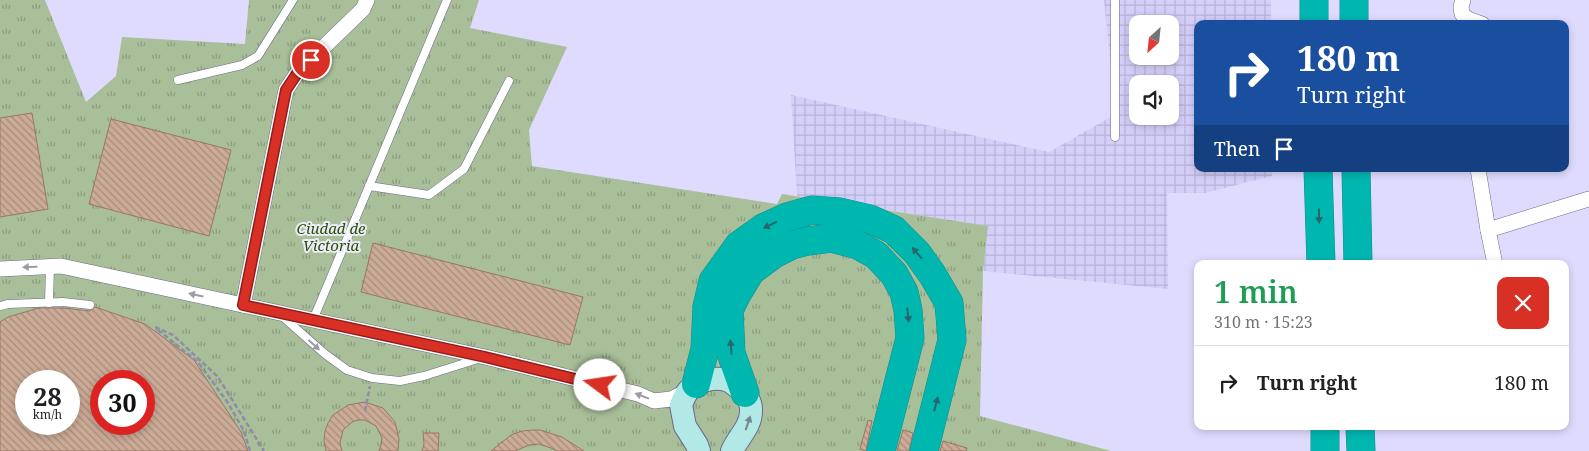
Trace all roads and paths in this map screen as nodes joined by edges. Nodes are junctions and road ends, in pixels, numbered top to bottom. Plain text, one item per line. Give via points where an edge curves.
1 (293, 0) edge
2 (367, 0) edge
3 (447, 0) edge
4 (1115, 0) edge
5 (1314, 0) edge
6 (1354, 0) edge
7 (1463, 0) edge
8 (1314, 20) edge
9 (1354, 20) edge
10 (1471, 20) edge
11 (178, 80) dead end
12 (508, 81) dead end
13 (1115, 137) dead end
14 (1318, 172) edge
15 (1356, 172) edge
16 (1478, 172) edge
17 (369, 186) junction
18 (1589, 199) edge
19 (1488, 230) junction
20 (1320, 260) edge
21 (1358, 260) edge
22 (1494, 260) edge
23 (50, 266) junction
24 (0, 269) edge
25 (49, 303) junction
26 (90, 305) dead end
27 (243, 305) junction
28 (0, 306) edge
29 (278, 312) junction
30 (313, 320) junction
31 (485, 357) junction
32 (372, 378) junction
33 (692, 388) junction
34 (745, 393) junction
35 (365, 411) dead end
36 (1325, 430) edge
37 (1360, 430) edge
38 (250, 451) edge
39 (264, 451) edge
40 (699, 451) edge
41 (732, 451) edge
42 (881, 451) edge
43 (924, 451) edge
44 (1325, 451) edge
45 (1360, 451) edge

1 - 11 lane via 258,56 242,65
2 - 27 street via 363,8 298,72 286,90
3 - 17 lane
4 - 13 lane
5 - 8 highway
6 - 9 highway
7 - 10 street via 1462,14
12 - 17 lane via 464,169 428,194
14 -> 20 highway
15 - 21 highway
16 - 19 street
17 - 30 lane
18 - 19 street
19 - 22 street
23 -> 24 street
23 - 25 lane
27 -> 23 street
25 - 26 lane
25 - 28 lane
27 - 29 street
29 - 30 street
29 -> 32 lane via 347,370
30 - 31 street
31 - 32 lane via 400,381
33 -> 31 street via 671,399 654,401 638,394
32 - 35 path
33 - 34 main road via 713,378 731,382
33 - 40 main road via 681,405 685,426
43 -> 33 highway via 952,340 950,303 917,253 894,230 870,219 812,210 764,228 739,246 713,281 707,307 706,349
41 -> 34 main road via 750,418 752,409
34 -> 42 highway via 731,352 730,310 752,271 774,254 808,241 831,238 858,245 876,255 894,274 904,292 908,310 910,338
36 - 44 highway
37 - 45 highway
38 - 39 path via 244,431 228,403 198,362 155,327 174,335 218,377

